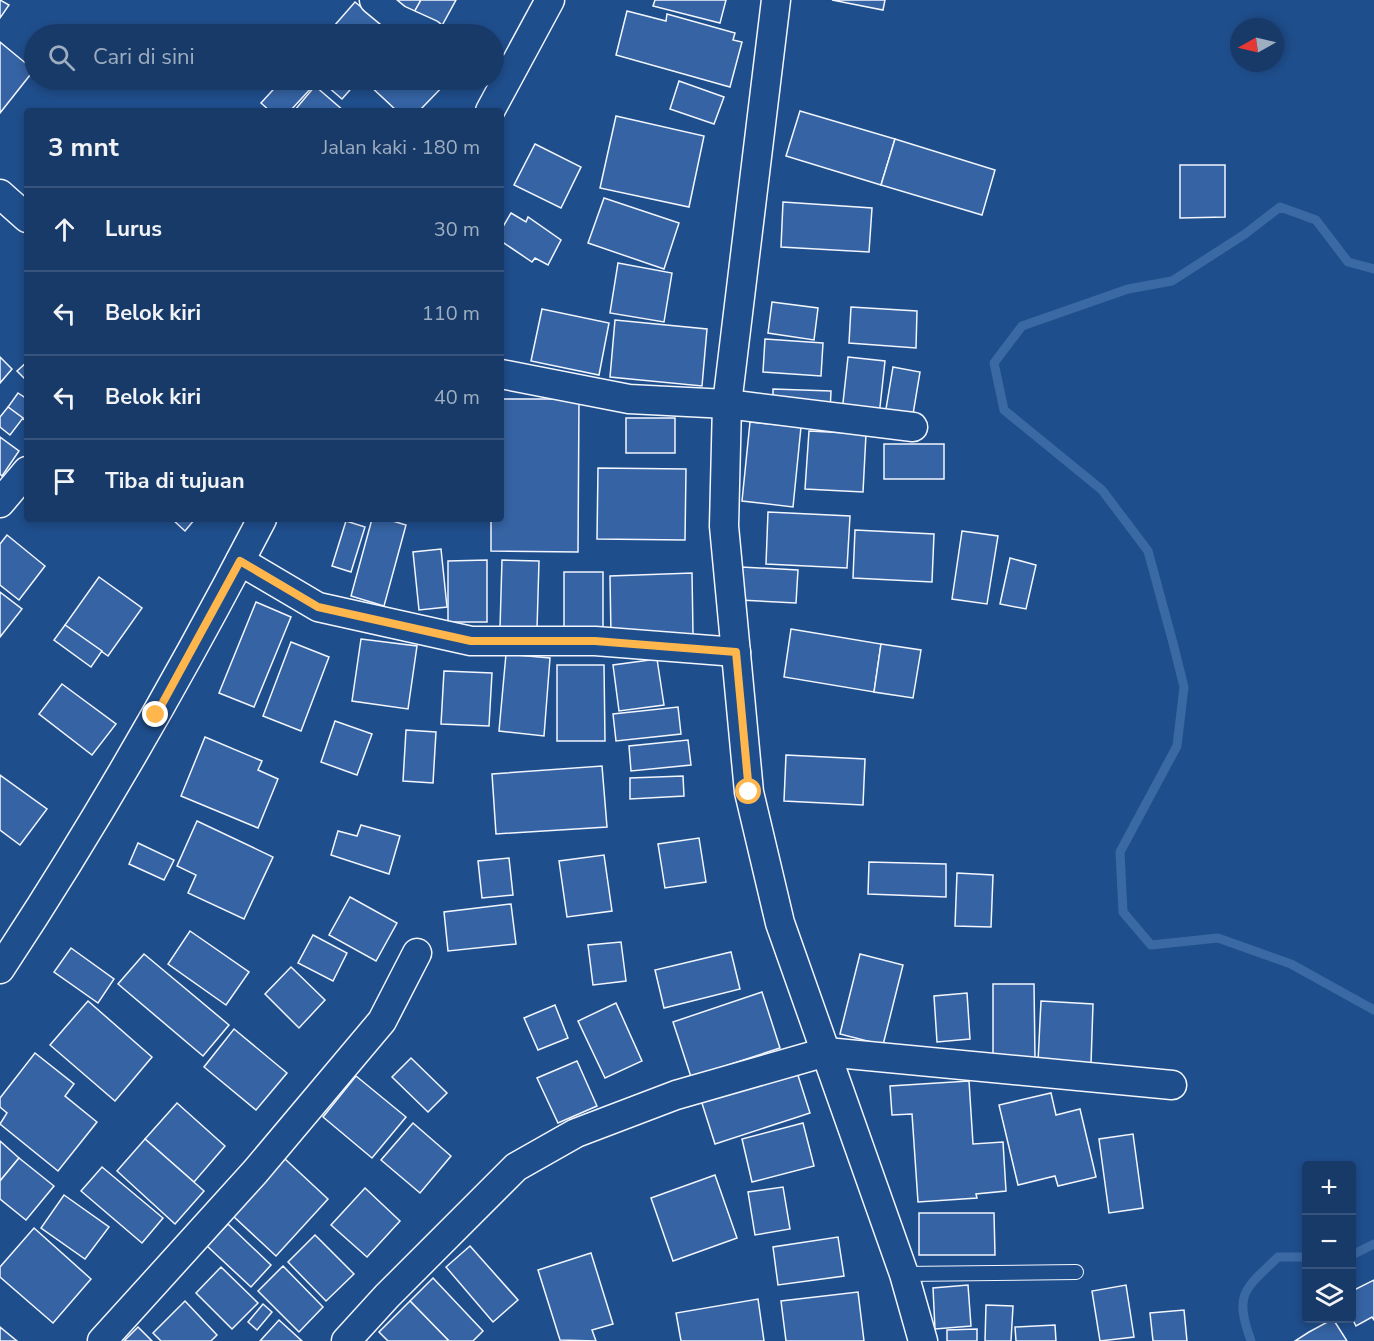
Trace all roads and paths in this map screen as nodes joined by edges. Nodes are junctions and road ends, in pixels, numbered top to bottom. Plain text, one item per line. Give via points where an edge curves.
1 (374, 0) edge
2 (550, 0) edge
3 (776, 0) edge
4 (408, 24) edge
5 (504, 66) edge
6 (496, 90) edge
7 (491, 108) edge
8 (504, 375) edge
9 (727, 404) junction
10 (913, 427) dead end
11 (24, 475) edge
12 (0, 503) edge
13 (260, 522) edge
14 (240, 561) junction
15 (736, 652) junction
16 (417, 953) dead end
17 (0, 969) edge
18 (826, 1052) junction
19 (1172, 1085) dead end
20 (1076, 1272) dead end
21 (904, 1274) junction
22 (102, 1341) edge
23 (346, 1341) edge
24 (922, 1341) edge

1 - 4 street
2 - 5 street
3 - 9 street
6 - 7 street
8 - 9 street via 629,399
9 - 10 street
9 - 15 street via 724,526
11 - 12 street
13 - 14 street
14 - 15 street via 318,607 471,641 595,641
14 - 17 street via 139,745 62,875
15 - 18 street via 749,792 780,922
16 - 22 street via 382,1021 255,1172
18 - 19 street
18 - 21 street
18 - 23 street via 676,1095 576,1133 516,1167
20 - 21 lane
21 - 24 street

